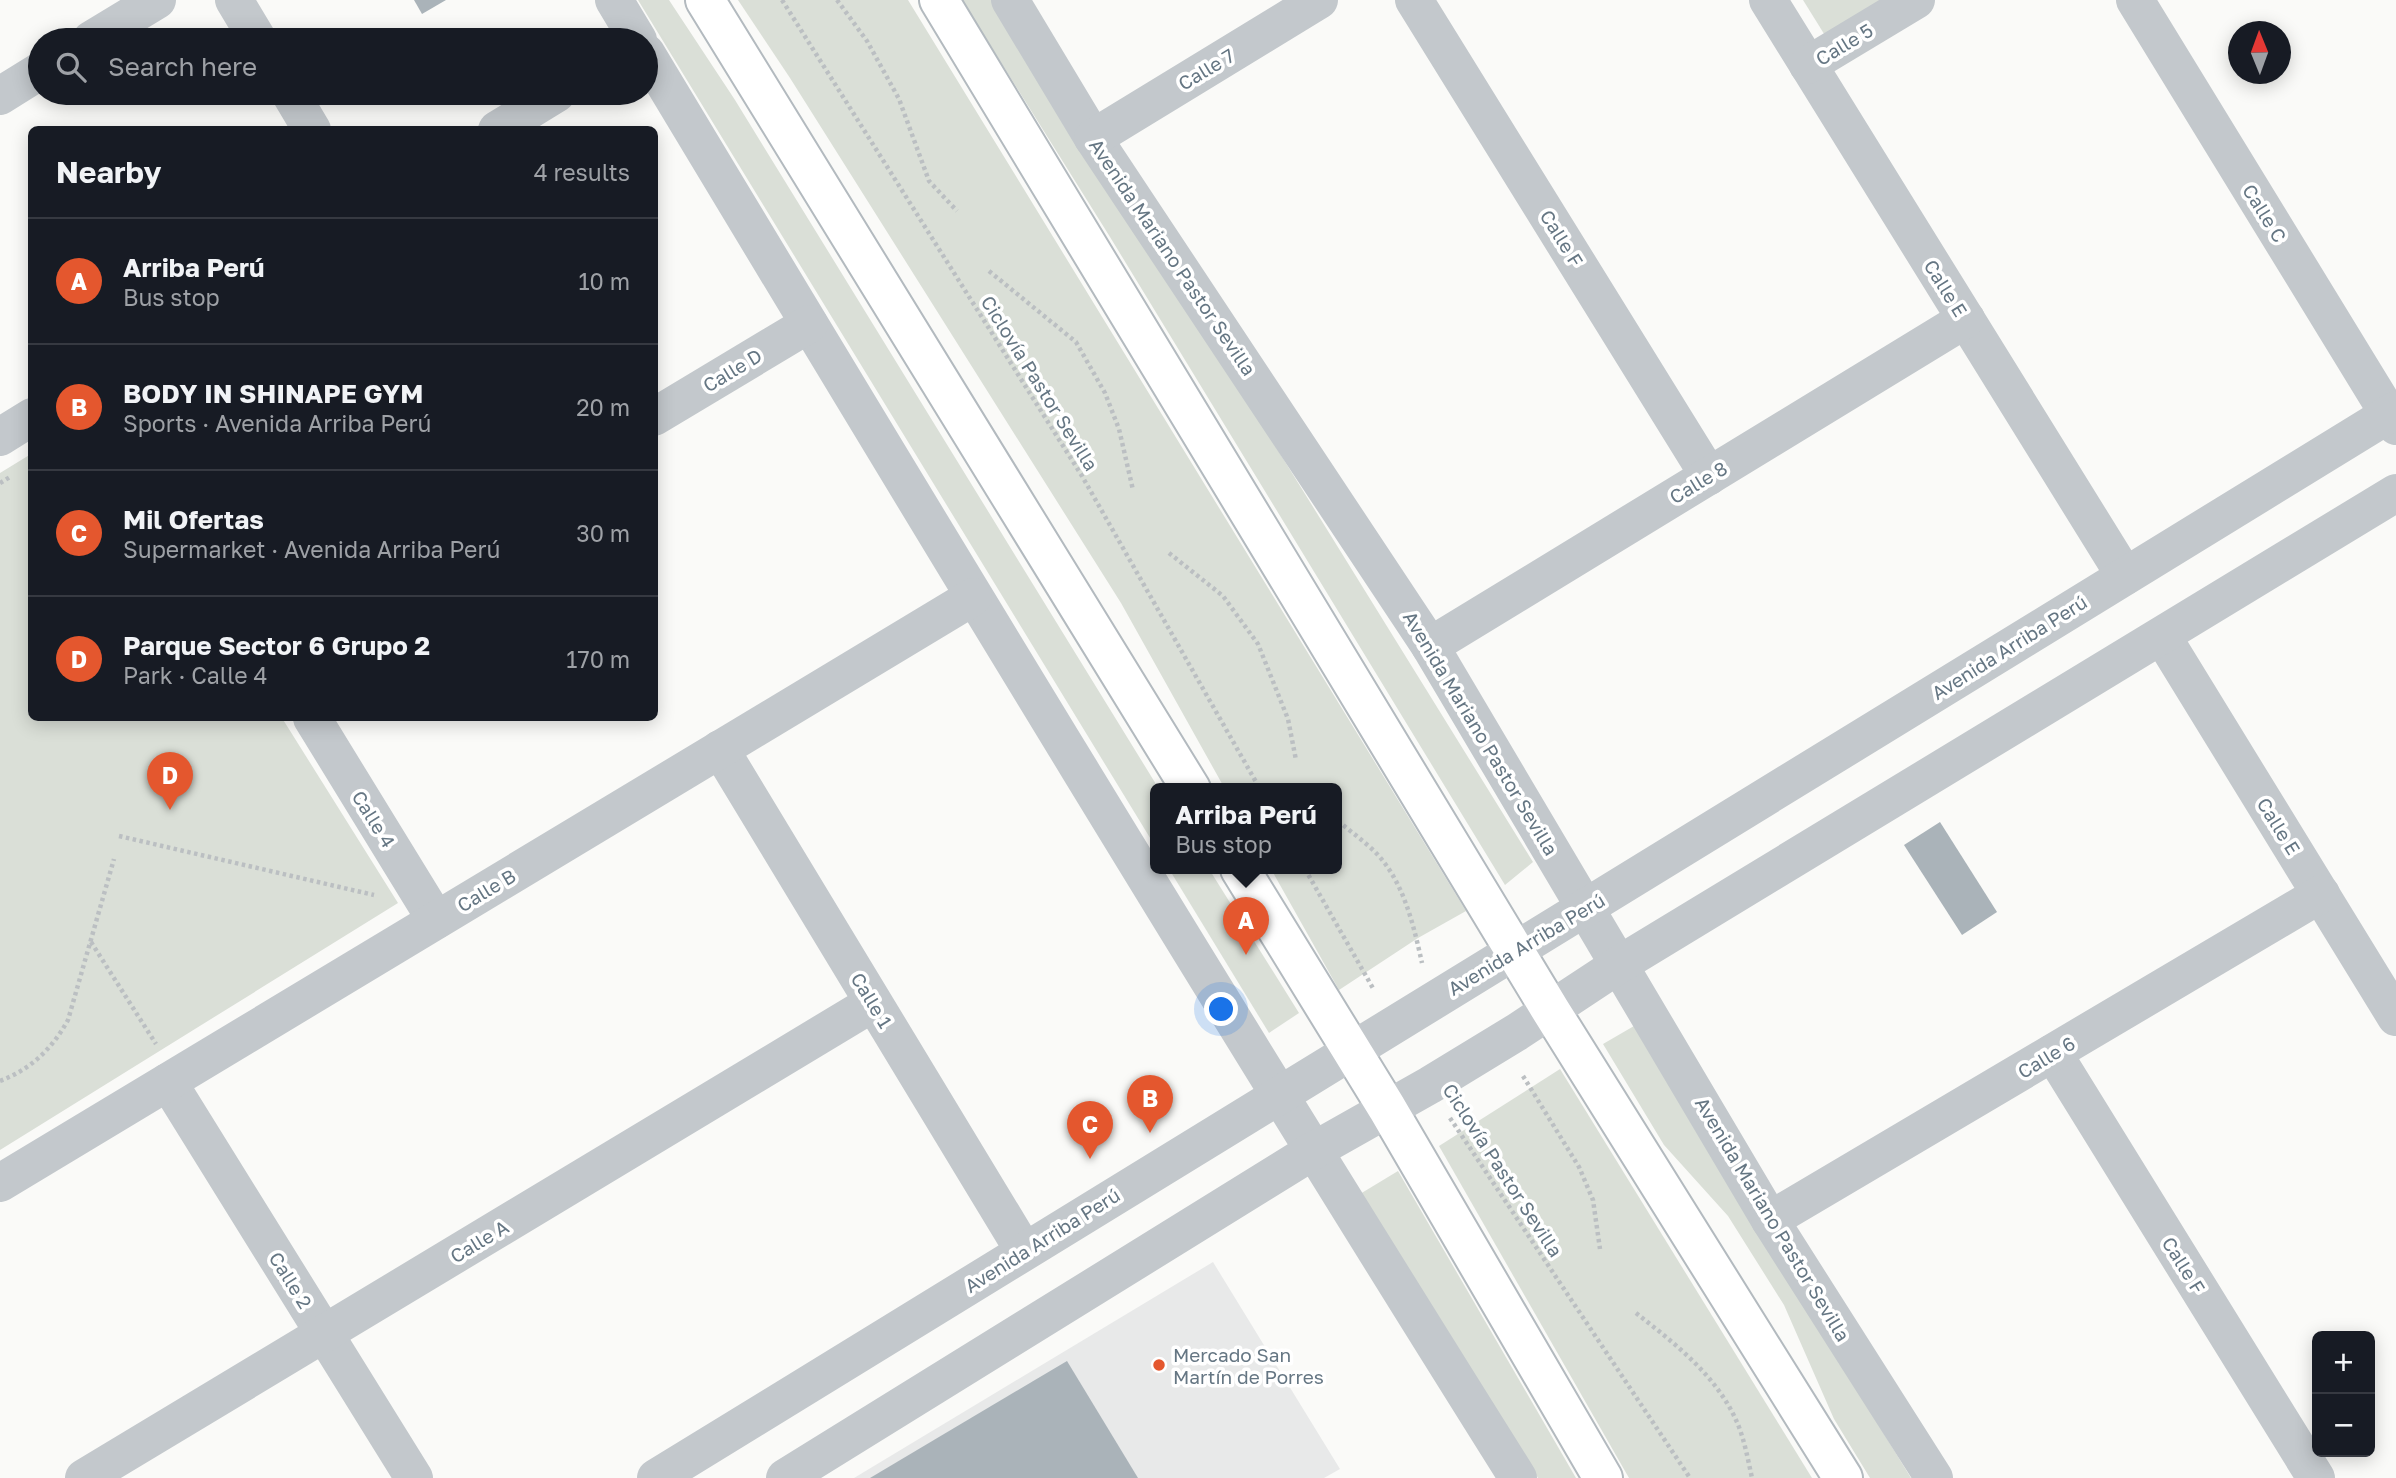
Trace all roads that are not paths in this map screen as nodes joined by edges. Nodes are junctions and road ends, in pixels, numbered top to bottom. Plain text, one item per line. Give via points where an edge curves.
1 (157, 0) edge
2 (234, 0) edge
3 (614, 0) edge
4 (705, 0) edge
5 (939, 0) edge
6 (1010, 0) edge
7 (1319, 0) edge
8 (1414, 0) edge
9 (1768, 0) edge
10 (1916, 0) edge
11 (2135, 0) edge
12 (111, 28) edge
13 (251, 28) edge
14 (631, 28) edge
15 (1808, 65) junction
16 (658, 73) edge
17 (28, 78) edge
18 (0, 96) edge
19 (297, 105) edge
20 (538, 105) edge
21 (310, 126) edge
22 (504, 126) edge
23 (1093, 138) junction
24 (1966, 319) junction
25 (809, 324) junction
26 (658, 414) edge
27 (2394, 417) edge
28 (28, 420) edge
29 (0, 437) edge
30 (1709, 475) junction
31 (2396, 493) edge
32 (2125, 576) junction
33 (973, 597) junction
34 (2162, 636) junction
35 (1430, 646) junction
36 (314, 721) edge
37 (720, 749) junction
38 (1187, 783) edge
39 (1243, 874) edge
40 (2321, 894) junction
41 (1586, 907) junction
42 (436, 920) junction
43 (1515, 950) junction
44 (1620, 964) junction
45 (873, 1003) junction
46 (1551, 1010) junction
47 (2396, 1017) edge
48 (1352, 1051) junction
49 (2053, 1053) junction
50 (172, 1079) junction
51 (1279, 1094) junction
52 (1387, 1108) junction
53 (1313, 1152) junction
54 (0, 1183) edge
55 (1770, 1220) junction
56 (1024, 1251) junction
57 (324, 1334) junction
58 (83, 1478) edge
59 (414, 1478) edge
60 (656, 1478) edge
61 (785, 1478) edge
62 (1518, 1478) edge
63 (1603, 1478) edge
64 (1843, 1478) edge
65 (1934, 1478) edge
66 (2316, 1478) edge

1 - 12 street
2 - 13 street
3 - 14 street
4 - 38 main road
5 - 43 main road
6 - 23 street, Avenida Mariano Pastor Sevilla
7 - 23 street, Calle 7
8 - 30 street, Calle F
9 - 15 street, Calle E
10 - 15 street, Calle 5
11 - 27 street, Calle C
15 - 24 street, Calle E
16 - 25 street
17 - 18 street
19 - 21 street
20 - 22 street
23 - 35 street, Avenida Mariano Pastor Sevilla
24 - 30 street, Calle 8
24 - 32 street, Calle E
25 - 26 street, Calle D
25 - 33 street
27 - 32 street, Avenida Arriba Perú
28 - 29 street
30 - 35 street, Calle 8
31 - 34 street
32 - 41 street, Avenida Arriba Perú
33 - 37 street, Calle B
33 - 51 street
34 - 40 street, Calle E
34 - 44 street
35 - 41 street, Avenida Mariano Pastor Sevilla
36 - 42 street, Calle 4
37 - 42 street, Calle B
37 - 45 street, Calle 1
39 - 48 main road
40 - 47 street, Calle E
40 - 49 street, Calle 6
41 - 43 street, Avenida Arriba Perú
41 - 44 street, Avenida Mariano Pastor Sevilla
42 - 50 street, Calle B
43 - 46 main road
43 - 48 street, Avenida Arriba Perú
44 - 46 street
44 - 55 street, Avenida Mariano Pastor Sevilla
45 - 56 street, Calle 1
45 - 57 street, Calle A
46 - 52 street
46 - 64 main road
48 - 51 street, Avenida Arriba Perú
48 - 52 main road
49 - 55 street, Calle 6
49 - 66 street, Calle F
50 - 54 street, Calle B
50 - 57 street, Calle 2
51 - 53 street
51 - 56 street, Avenida Arriba Perú
52 - 53 street
52 - 63 main road
53 - 61 street
53 - 62 street
55 - 65 street, Avenida Mariano Pastor Sevilla
56 - 60 street, Avenida Arriba Perú
57 - 58 street, Calle A
57 - 59 street, Calle 2

